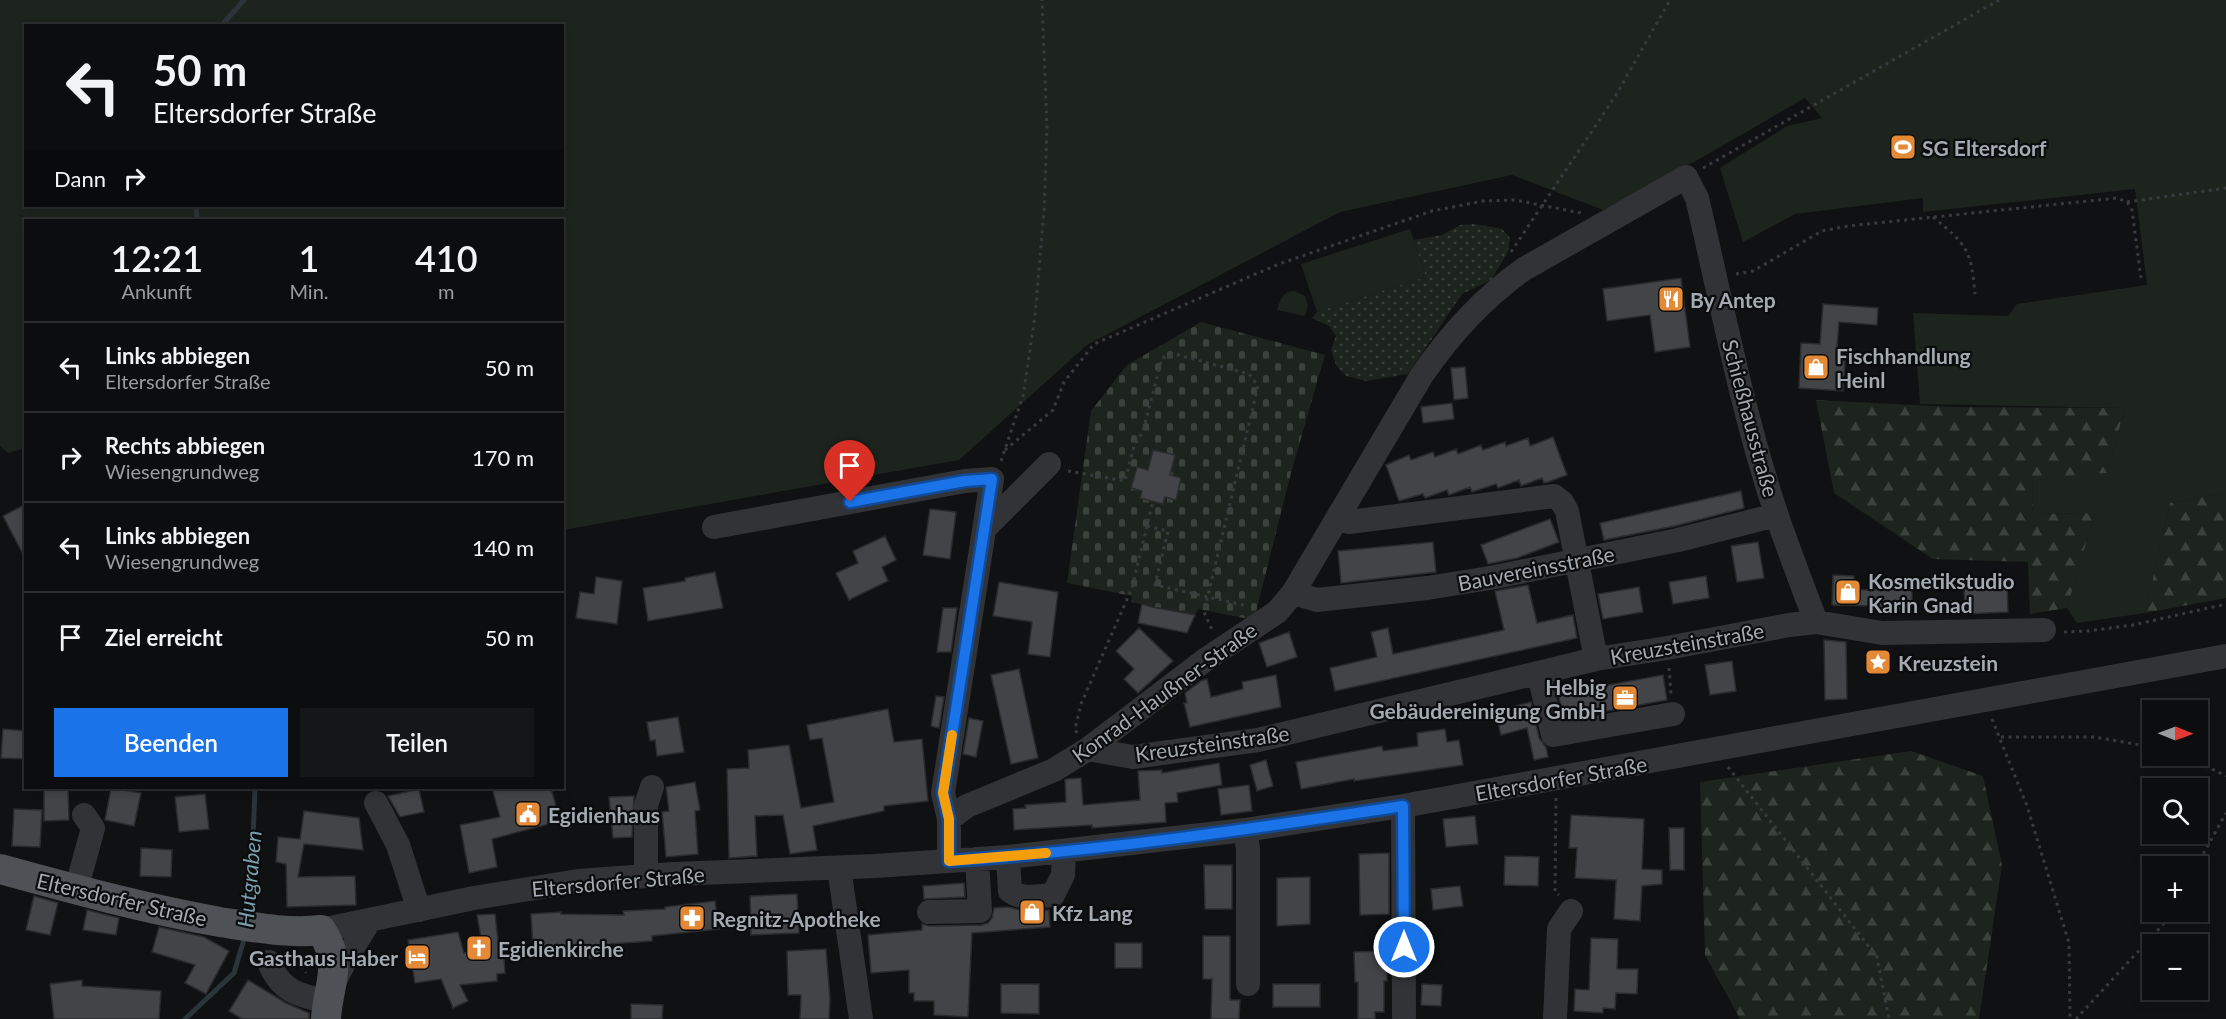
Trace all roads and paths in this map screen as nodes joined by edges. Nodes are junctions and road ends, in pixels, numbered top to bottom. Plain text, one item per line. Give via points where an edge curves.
1 (1042, 0) edge
2 (1670, 0) edge
3 (1999, 0) edge
4 (1686, 177) junction
5 (2226, 188) edge
6 (2127, 202) junction
7 (1544, 205) junction
8 (1933, 217) junction
9 (1608, 220) junction
10 (1511, 252) dead end
11 (1716, 277) junction
12 (2141, 278) dead end
13 (1975, 294) dead end
14 (1005, 450) junction
15 (1049, 464) joint
16 (992, 479) junction
17 (1153, 501) dead end
18 (1776, 515) junction
19 (1338, 517) junction
20 (1147, 526) junction
21 (714, 527) dead end
22 (985, 528) junction
23 (1577, 559) junction
24 (1293, 593) junction
25 (1207, 597) junction
26 (2226, 604) edge
27 (1249, 607) dead end
28 (1816, 622) junction
29 (2044, 630) joint
30 (1667, 648) junction
31 (1220, 651) junction
32 (2226, 656) edge
33 (1596, 659) junction
34 (1539, 674) junction
35 (1673, 714) joint
36 (1990, 714) dead end
37 (2001, 738) junction
38 (2142, 745) edge
39 (1088, 749) junction
40 (1722, 757) junction
41 (2206, 766) edge
42 (2226, 776) edge
43 (1556, 779) junction
44 (651, 787) dead end
45 (376, 803) dead end
46 (1403, 806) junction
47 (2226, 813) edge
48 (84, 815) dead end
49 (949, 819) junction
50 (1245, 830) junction
51 (1064, 852) junction
52 (2202, 856) edge
53 (1008, 857) junction
54 (977, 859) junction
55 (949, 861) junction
56 (839, 868) junction
57 (0, 869) edge
58 (646, 876) junction
59 (76, 890) junction
60 (419, 910) junction
61 (1571, 910) joint
62 (929, 912) dead end
63 (370, 920) junction
64 (2165, 922) edge
65 (317, 931) junction
66 (268, 962) dead end
67 (1248, 984) dead end
68 (329, 1001) edge
69 (1404, 1017) dead end
70 (861, 1019) edge
71 (1555, 1019) edge
72 (1889, 1019) edge
73 (2070, 1019) edge
74 (2076, 1019) edge

1 - 14 path via 1047,128 1043,223 1023,396
2 - 7 path via 1616,95
3 - 4 path
4 - 9 street, Konrad-Haußner-Straße
4 - 11 street, Schießhausstraße via 1697,198
5 - 6 path
6 - 8 path via 2109,198
6 - 12 path via 2132,210
7 - 9 path
7 - 10 path
7 - 14 path via 1515,200 1483,201 1432,211 1279,264 1094,344 1064,382 1053,410
8 - 11 path via 1822,231 1753,271
8 - 13 path via 1961,240 1968,252
9 - 19 street, Konrad-Haußner-Straße via 1500,286 1442,345
11 - 18 street, Schießhausstraße via 1736,370
14 - 16 path
15 - 22 street
15 - 25 path via 1125,481 1162,358 1175,354 1249,374 1258,386
16 - 21 street
16 - 22 street
17 - 20 path
18 - 23 street, Bauvereinsstraße via 1678,540
18 - 28 street, Schießhausstraße
19 - 23 street via 1349,522 1554,496 1567,511
19 - 24 street, Konrad-Haußner-Straße
20 - 25 path via 1168,531 1155,585
20 - 39 path via 1132,588 1081,704 1075,729
22 - 49 street via 943,793
23 - 24 street, Bauvereinsstraße via 1427,588 1317,600
23 - 33 street
24 - 31 street, Konrad-Haußner-Straße via 1277,612
25 - 27 path
25 - 31 path via 1204,612
26 - 29 path via 2133,625 2088,631
28 - 29 street, Kreuzsteinstraße via 1882,633
28 - 30 street, Kreuzsteinstraße
30 - 33 street, Kreuzsteinstraße
30 - 35 path
31 - 39 street, Konrad-Haußner-Straße
32 - 40 street, Eltersdorfer Straße
33 - 34 street, Kreuzsteinstraße
34 - 35 street via 1553,735
34 - 39 street, Kreuzsteinstraße via 1258,740 1133,756
36 - 37 path
37 - 38 path via 2094,737
37 - 73 path via 2027,806 2068,943
39 - 49 street, Konrad-Haußner-Straße via 1054,770 967,806
40 - 43 street, Eltersdorfer Straße
40 - 72 path via 1877,957
41 - 42 path
43 - 46 street, Eltersdorfer Straße
43 - 61 path via 1555,892
44 - 58 street via 646,805
45 - 60 street via 398,845
46 - 50 street, Eltersdorfer Straße
46 - 69 street
47 - 52 path
48 - 59 street via 93,828
49 - 55 street
50 - 51 street, Eltersdorfer Straße
50 - 67 street
51 - 53 street, Eltersdorfer Straße
51 - 53 street via 1063,875 1053,895 1031,897 1010,891
53 - 54 street, Eltersdorfer Straße
54 - 55 street, Eltersdorfer Straße
54 - 62 street via 980,911
55 - 56 street, Eltersdorfer Straße
56 - 58 street, Eltersdorfer Straße
56 - 70 street
57 - 59 main road, Eltersdorfer Straße
58 - 60 street, Eltersdorfer Straße via 537,887
59 - 65 main road, Eltersdorfer Straße via 251,927
60 - 63 street, Eltersdorfer Straße
61 - 71 street via 1559,929
63 - 65 street, Eltersdorfer Straße
63 - 68 street via 348,955
64 - 74 path
65 - 68 main road via 317,973
66 - 68 street via 274,976 286,988 301,996

